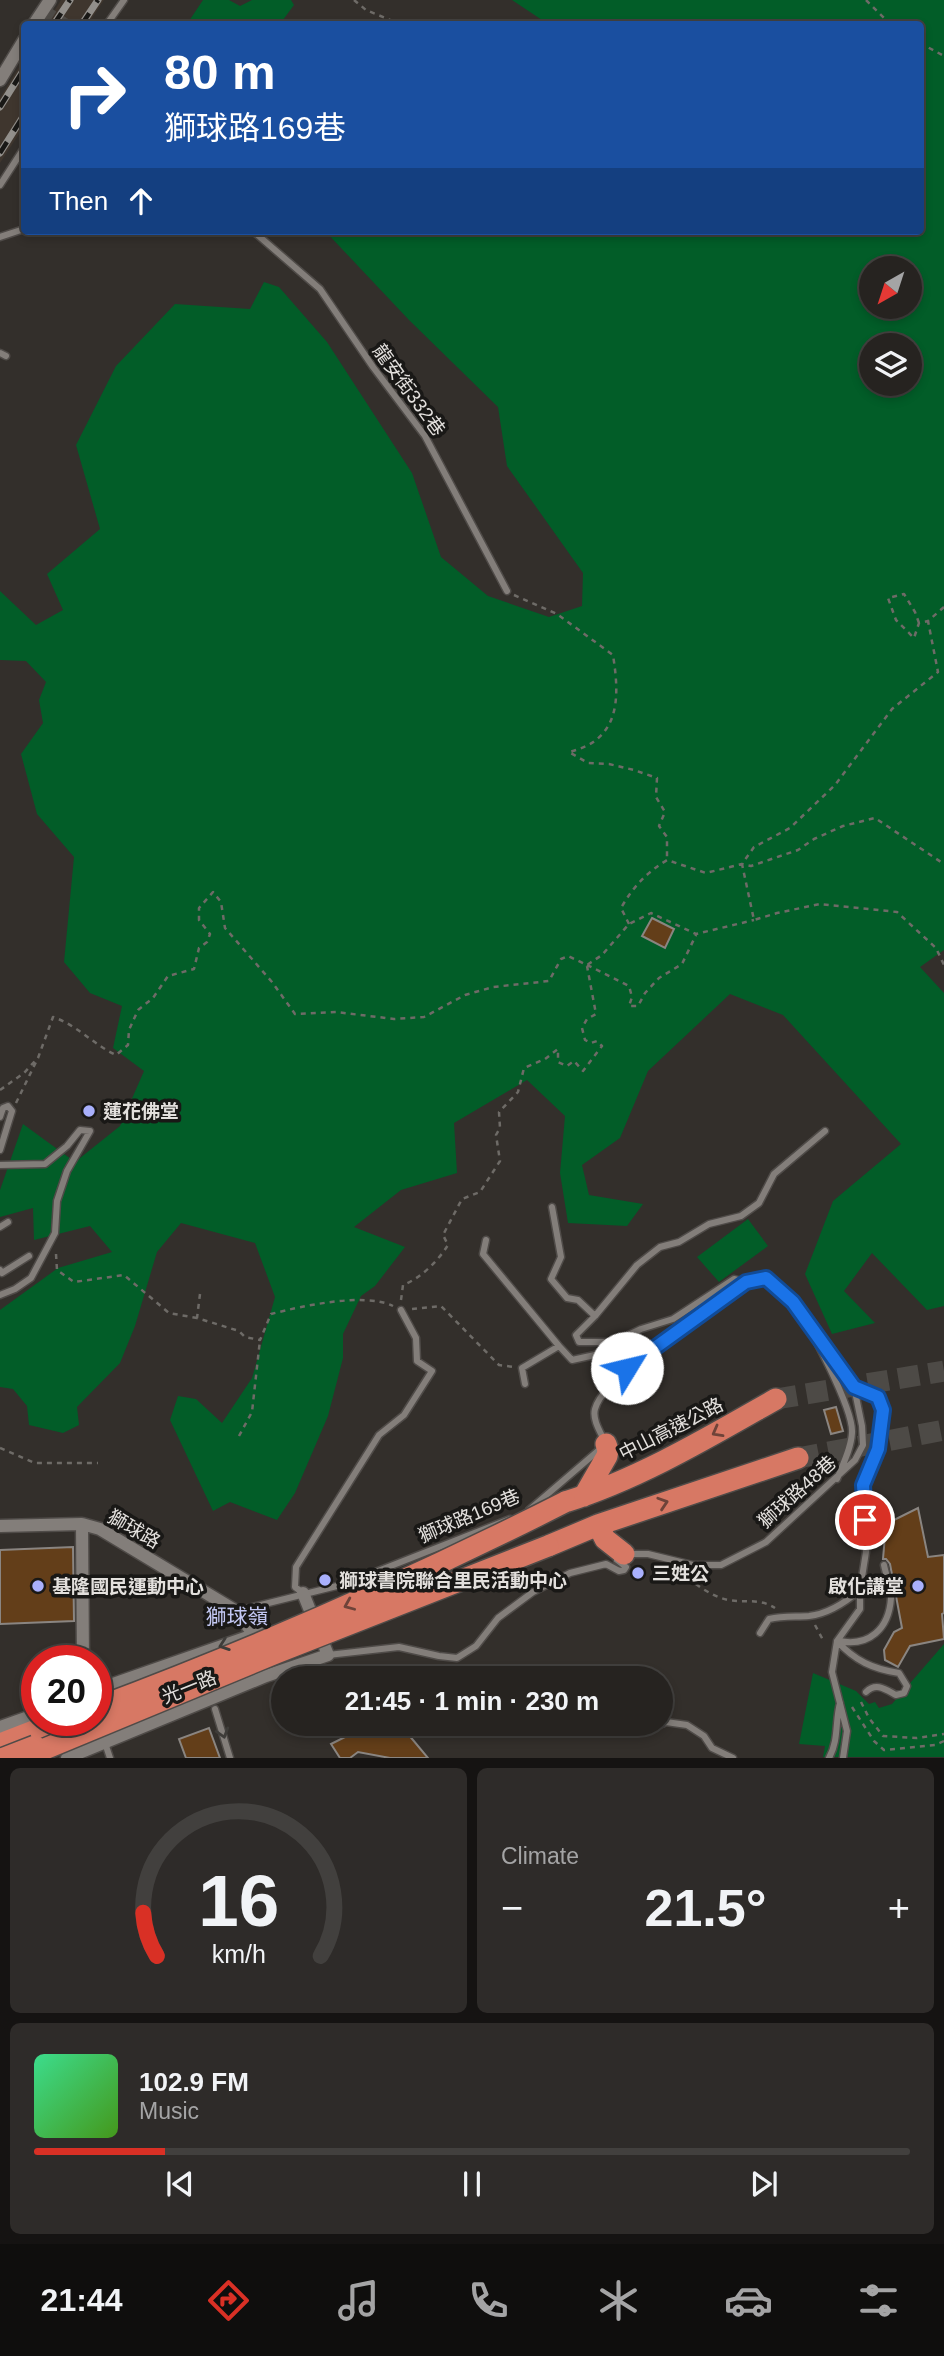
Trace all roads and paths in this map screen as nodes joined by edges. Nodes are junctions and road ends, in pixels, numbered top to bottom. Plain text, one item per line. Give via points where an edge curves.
1 (50, 0) edge
2 (124, 0) edge
3 (354, 0) edge
4 (866, 0) edge
5 (36, 21) edge
6 (109, 21) edge
7 (393, 21) edge
8 (888, 21) edge
9 (21, 45) edge
10 (924, 45) edge
11 (944, 56) edge
12 (0, 80) edge
13 (21, 153) edge
14 (0, 185) edge
15 (21, 230) edge
16 (258, 235) edge
17 (0, 237) edge
18 (507, 591) joint
19 (944, 607) edge
20 (928, 621) junction
21 (919, 623) junction
22 (667, 860) junction
23 (742, 864) junction
24 (944, 864) edge
25 (754, 920) junction
26 (629, 924) junction
27 (696, 934) junction
28 (587, 965) junction
29 (944, 965) edge
30 (38, 1058) junction
31 (0, 1090) edge
32 (12, 1111) junction
33 (0, 1116) edge
34 (825, 1131) dead end
35 (0, 1150) edge
36 (0, 1165) edge
37 (552, 1207) dead end
38 (8, 1222) dead end
39 (0, 1227) edge
40 (55, 1233) junction
41 (486, 1240) dead end
42 (29, 1256) dead end
43 (0, 1270) edge
44 (746, 1282) junction
45 (200, 1294) dead end
46 (0, 1295) edge
47 (401, 1310) junction
48 (596, 1317) junction
49 (197, 1318) junction
50 (813, 1332) junction
51 (260, 1340) junction
52 (613, 1342) junction
53 (559, 1346) junction
54 (522, 1368) junction
55 (526, 1384) dead end
56 (854, 1387) junction
57 (776, 1399) tunnel mouth
58 (239, 1436) dead end
59 (606, 1444) junction
60 (0, 1448) edge
61 (798, 1458) tunnel mouth
62 (98, 1463) dead end
63 (836, 1479) junction
64 (584, 1495) junction
65 (526, 1512) dead end
66 (515, 1517) dead end
67 (606, 1522) junction
68 (82, 1524) junction
69 (0, 1526) edge
70 (618, 1550) junction
71 (668, 1560) junction
72 (884, 1565) dead end
73 (860, 1590) junction
74 (303, 1593) junction
75 (236, 1611) junction
76 (786, 1615) junction
77 (312, 1616) junction
78 (812, 1616) junction
79 (760, 1633) dead end
80 (254, 1635) junction
81 (837, 1641) junction
82 (83, 1645) edge
83 (328, 1655) junction
84 (266, 1676) junction
85 (112, 1684) edge
86 (866, 1692) joint
87 (112, 1702) edge
88 (840, 1703) junction
89 (849, 1703) dead end
90 (215, 1709) dead end
91 (123, 1716) junction
92 (673, 1723) edge
93 (21, 1725) edge
94 (0, 1727) edge
95 (21, 1730) edge
96 (944, 1734) edge
97 (102, 1736) edge
98 (944, 1741) edge
99 (0, 1742) edge
100 (105, 1743) junction
101 (4, 1758) edge
102 (23, 1758) edge
103 (67, 1758) edge
104 (110, 1758) edge
105 (230, 1758) edge
106 (733, 1758) edge
107 (829, 1758) edge
108 (843, 1758) edge

1 - 5 street
2 - 6 lane
3 - 7 path
4 - 8 path
9 - 12 street
10 - 11 path
13 - 14 lane
15 - 17 lane
16 - 18 lane, 龍安街332巷 via 320,289 425,436
18 - 22 path via 557,614 613,655 616,705 606,733 569,752 588,763 657,778 656,797 665,812 659,826 667,837
19 - 20 path
20 - 21 path
20 - 23 path via 938,672 892,709 835,785 790,828 754,847
21 - 21 path via 914,638 896,620 888,598 904,594
22 - 23 path via 706,873
22 - 26 path via 633,888 621,908
23 - 24 path via 751,866 775,858 843,826 875,818
23 - 25 path
25 - 27 path
25 - 29 path via 820,904 897,912 936,948
26 - 27 path via 651,914
26 - 28 path
27 - 28 path via 682,964 659,978 638,1006 629,1006 629,986
28 - 30 path via 568,956 561,959 549,981 465,995 424,1017 295,1014 225,928 213,892 199,908 199,920 210,934 199,947 194,969 168,976 138,1010 128,1045 116,1055 53,1017
28 - 47 path via 596,1014 582,1028 585,1040 602,1046 583,1071 573,1061 567,1066 558,1062 558,1049 524,1068 518,1091 499,1112 500,1161 480,1192 462,1199 443,1235 448,1245 441,1257 419,1279 403,1285
30 - 31 path
30 - 32 path
32 - 33 lane via 3,1108
32 - 35 lane
34 - 48 lane via 774,1174 759,1203 741,1216 709,1224 679,1242 660,1247 637,1265
36 - 40 lane via 45,1164 79,1130 90,1131 67,1171 57,1201
37 - 48 lane via 561,1256 551,1279 567,1298 578,1300
38 - 39 lane
40 - 46 lane via 31,1278
40 - 49 path via 57,1270 74,1282 124,1275 169,1313
41 - 53 lane via 483,1254
42 - 43 lane via 2,1273
44 - 50 lane via 766,1278 793,1302
44 - 52 lane via 734,1279 673,1319
44 - 59 lane via 619,1374 596,1406 594,1417
45 - 49 path
47 - 51 path via 380,1300 309,1304 271,1314
47 - 54 path via 441,1306 499,1365
47 - 74 lane via 416,1338 417,1362 432,1371 404,1415 379,1435 296,1567 295,1587
48 - 52 lane via 576,1335 579,1342
49 - 51 path
50 - 56 lane
50 - 63 lane via 853,1431
51 - 58 path via 252,1412
52 - 53 lane via 594,1356 572,1360
53 - 54 lane
54 - 55 lane
56 - 63 lane, 獅球路48巷 via 863,1445
56 - 73 lane, 獅球路48巷 via 878,1397 883,1410 878,1449 863,1485 866,1552
57 -> 64 highway, 中山高速公路 via 691,1447
59 - 64 highway via 607,1456
59 - 65 lane, 獅球路169巷
60 - 62 path via 35,1463
67 -> 61 highway
63 - 71 lane, 獅球路48巷 via 766,1542 747,1553 721,1565
64 - 67 highway
64 -> 87 highway, 中山高速公路, bridge via 351,1604
66 - 74 lane, 獅球路169巷 via 345,1584
67 - 70 highway via 605,1539
67 - 91 highway, bridge
68 - 69 street, 獅球路
68 - 75 street, 獅球路 via 100,1529
68 - 82 street
70 - 71 lane, 獅球路48巷
70 - 83 lane via 614,1558 624,1570 606,1564 570,1573 533,1592 498,1618 477,1646 457,1658 399,1647
71 - 76 path via 701,1588 726,1600 765,1601
72 - 81 lane via 891,1598 883,1623 864,1641
73 - 78 lane
73 - 81 lane, 獅球路48巷 via 860,1609
74 - 75 lane, 獅球路169巷
74 - 77 street
75 - 80 street
76 - 78 lane
76 - 79 lane via 769,1619
77 - 80 street, 光一路
77 - 83 street
78 - 81 path via 823,1640
80 - 84 street
80 -> 85 street, 光一路
81 - 86 lane via 866,1665 899,1673 907,1686 904,1693 896,1695 879,1686
81 - 88 lane, 獅球路48巷 via 832,1672
83 - 84 street, 光一路
84 - 100 street, 光一路
86 - 96 path via 861,1703 883,1736
88 - 107 lane
88 - 108 lane, 獅球路48巷 via 847,1731
89 - 98 path via 884,1751
90 -> 105 lane
91 - 101 highway, bridge
91 - 102 highway, bridge
92 - 106 lane via 687,1725 712,1748
93 - 94 street
95 - 99 highway
97 - 100 lane
100 - 103 street, 光一路
100 - 104 lane

